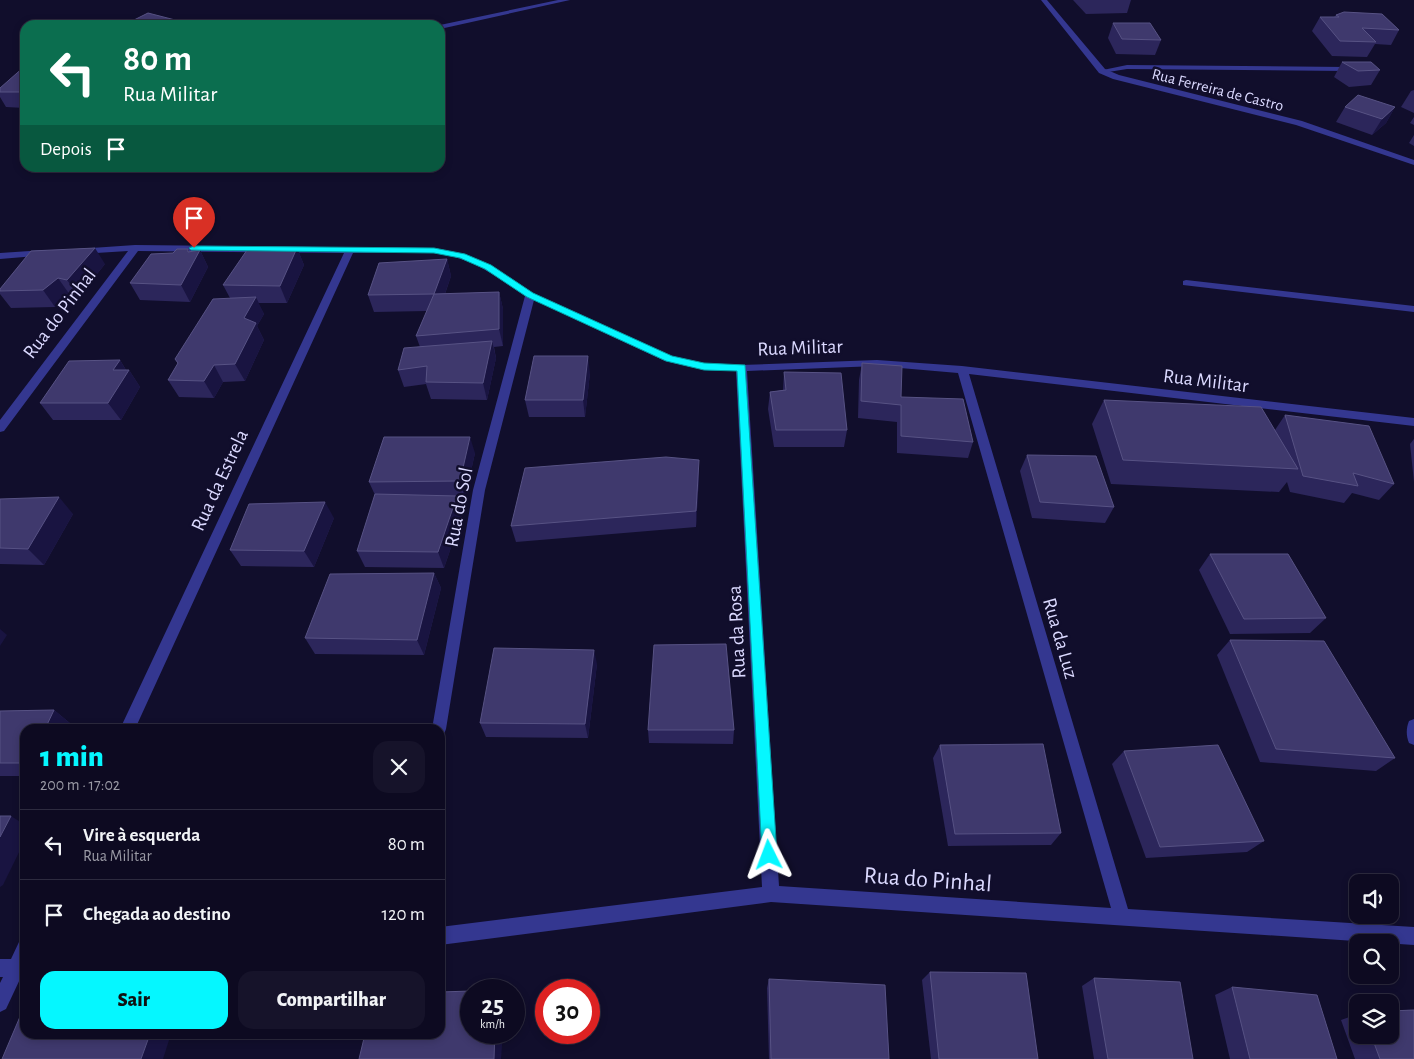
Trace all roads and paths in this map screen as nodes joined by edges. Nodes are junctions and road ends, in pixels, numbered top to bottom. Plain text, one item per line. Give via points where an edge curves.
1 (566, 0) edge
2 (1044, 0) edge
3 (445, 26) edge
4 (1346, 69) dead end
5 (1102, 70) junction
6 (1414, 163) edge
7 (135, 248) junction
8 (350, 250) junction
9 (0, 256) edge
10 (1186, 283) dead end
11 (530, 295) junction
12 (1414, 310) edge
13 (741, 368) junction
14 (962, 370) junction
15 (1414, 422) edge
16 (0, 428) edge
17 (129, 724) edge
18 (439, 724) edge
19 (1414, 726) edge
20 (1414, 738) edge
21 (771, 894) junction
22 (1122, 917) junction
23 (445, 935) edge
24 (1414, 936) edge
25 (14, 968) edge
26 (0, 1003) edge

1 - 3 street
2 - 5 street, Rua Ferreira de Castro
4 - 5 street via 1127,67
5 - 6 street, Rua Ferreira de Castro via 1132,82 1299,123
7 - 8 street, Rua Militar
7 - 9 street, Rua Militar
7 - 16 street, Rua do Pinhal
8 - 11 street, Rua Militar via 434,251 462,256 488,267
8 - 17 street, Rua da Estrela
10 - 12 street
11 - 13 street, Rua Militar via 669,359 704,367
11 - 18 street, Rua do Sol via 479,490
13 - 14 street, Rua Militar via 877,362
13 - 21 street, Rua da Rosa
14 - 15 street, Rua Militar
14 - 22 street, Rua da Luz
19 - 20 street
21 - 22 street, Rua do Pinhal
21 - 23 street, Rua do Pinhal
22 - 24 street, Rua do Pinhal
25 - 26 street

